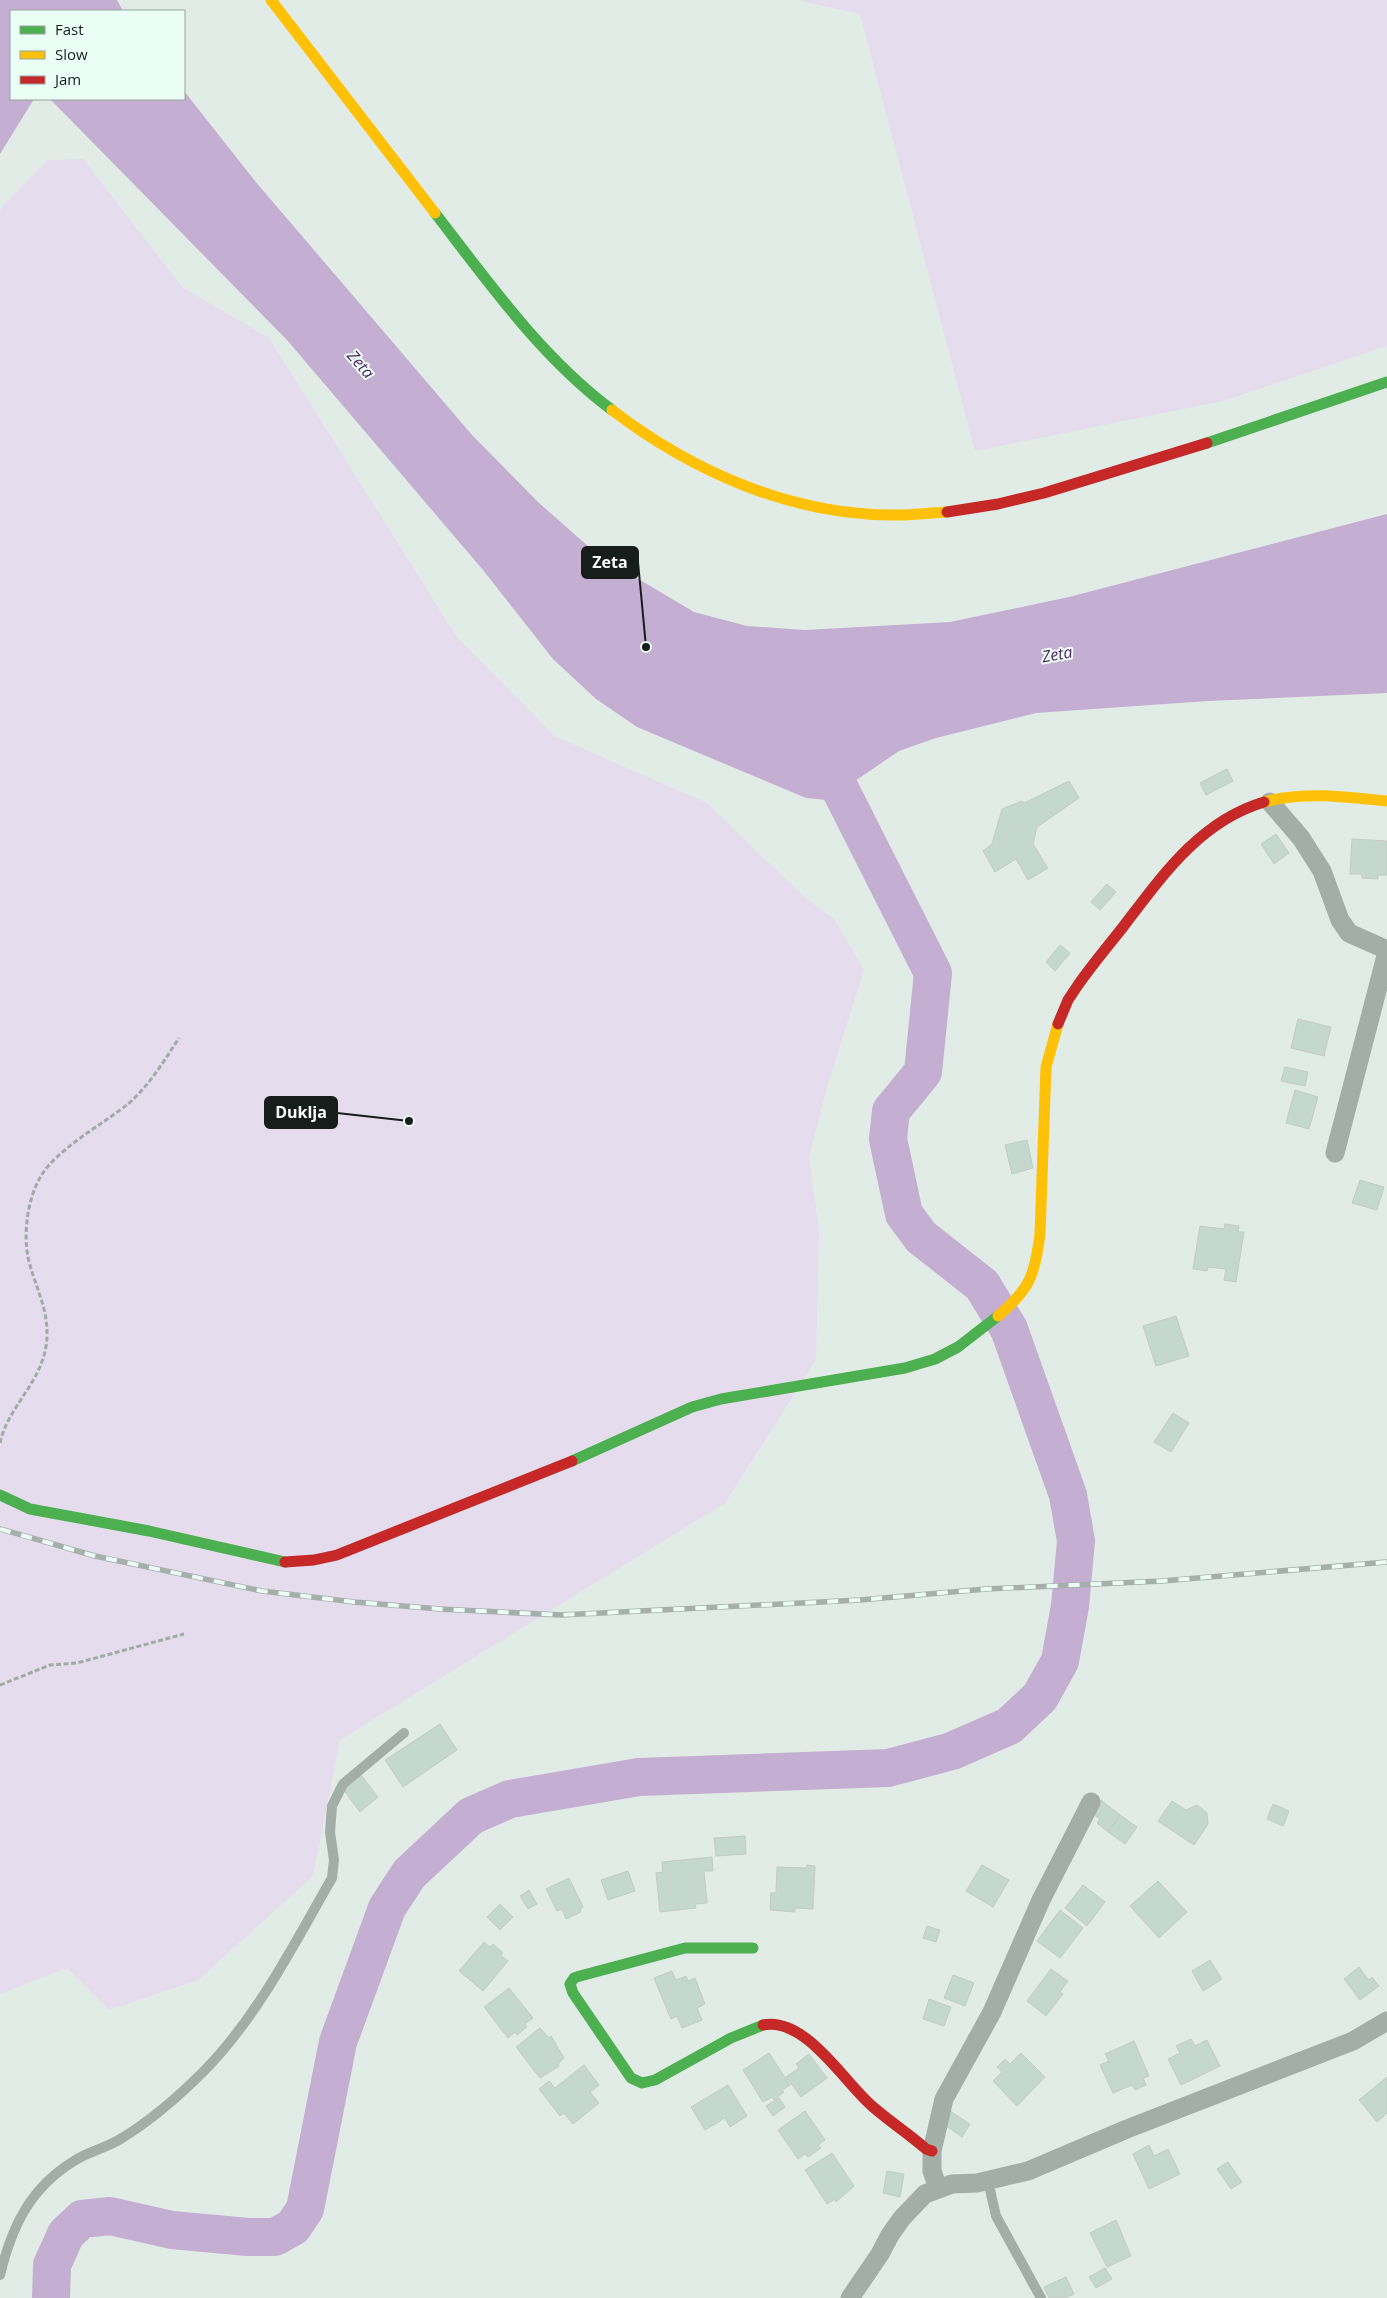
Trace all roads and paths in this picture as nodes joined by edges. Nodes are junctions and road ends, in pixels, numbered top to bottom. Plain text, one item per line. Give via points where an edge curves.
1 (271, 0) edge
2 (1387, 382) edge
3 (1387, 800) edge
4 (1270, 802) junction
5 (179, 1038) dead end
6 (1335, 1153) dead end
7 (0, 1443) edge
8 (0, 1495) edge
9 (184, 1634) dead end
10 (0, 1685) edge
11 (404, 1733) dead end
12 (1091, 1802) dead end
13 (753, 1948) dead end
14 (1387, 2021) edge
15 (932, 2150) junction
16 (988, 2181) junction
17 (938, 2188) junction
18 (0, 2275) edge
19 (850, 2298) edge
20 (1041, 2298) edge

1 - 2 street via 464,250 559,364 602,404 640,432 695,465 756,492 807,506 863,514 924,515 976,509 1041,494 1242,433
3 - 4 street via 1298,795
4 - 6 street via 1301,838 1322,871 1340,920 1349,932 1385,948 1386,956
4 - 8 street via 1252,806 1216,824 1190,844 1072,993 1052,1042 1046,1067 1037,1261 1030,1281 1018,1299 958,1347 935,1359 905,1368 692,1406 538,1476 314,1560 285,1562 149,1531 70,1518 30,1509
5 - 7 path via 152,1079 130,1102 64,1151 41,1175 27,1211 27,1256 46,1310 47,1338 39,1373 2,1431
9 - 10 path via 77,1664 50,1665
11 - 18 lane via 343,1784 332,1806 332,1878 241,2029 204,2071 144,2123 121,2140 75,2160 48,2178 27,2204 12,2234
12 - 15 street via 1041,1900 992,2012 944,2099
13 - 15 street via 685,1948 580,1976 570,1984 631,2078 642,2083 655,2080 751,2028 770,2023 785,2025 805,2037 871,2105 926,2149
14 - 16 street via 1353,2041 1258,2080 1127,2129 1028,2171
15 - 17 street via 932,2171
16 - 17 street
16 - 20 lane via 996,2216
17 - 19 street via 925,2194 902,2218

